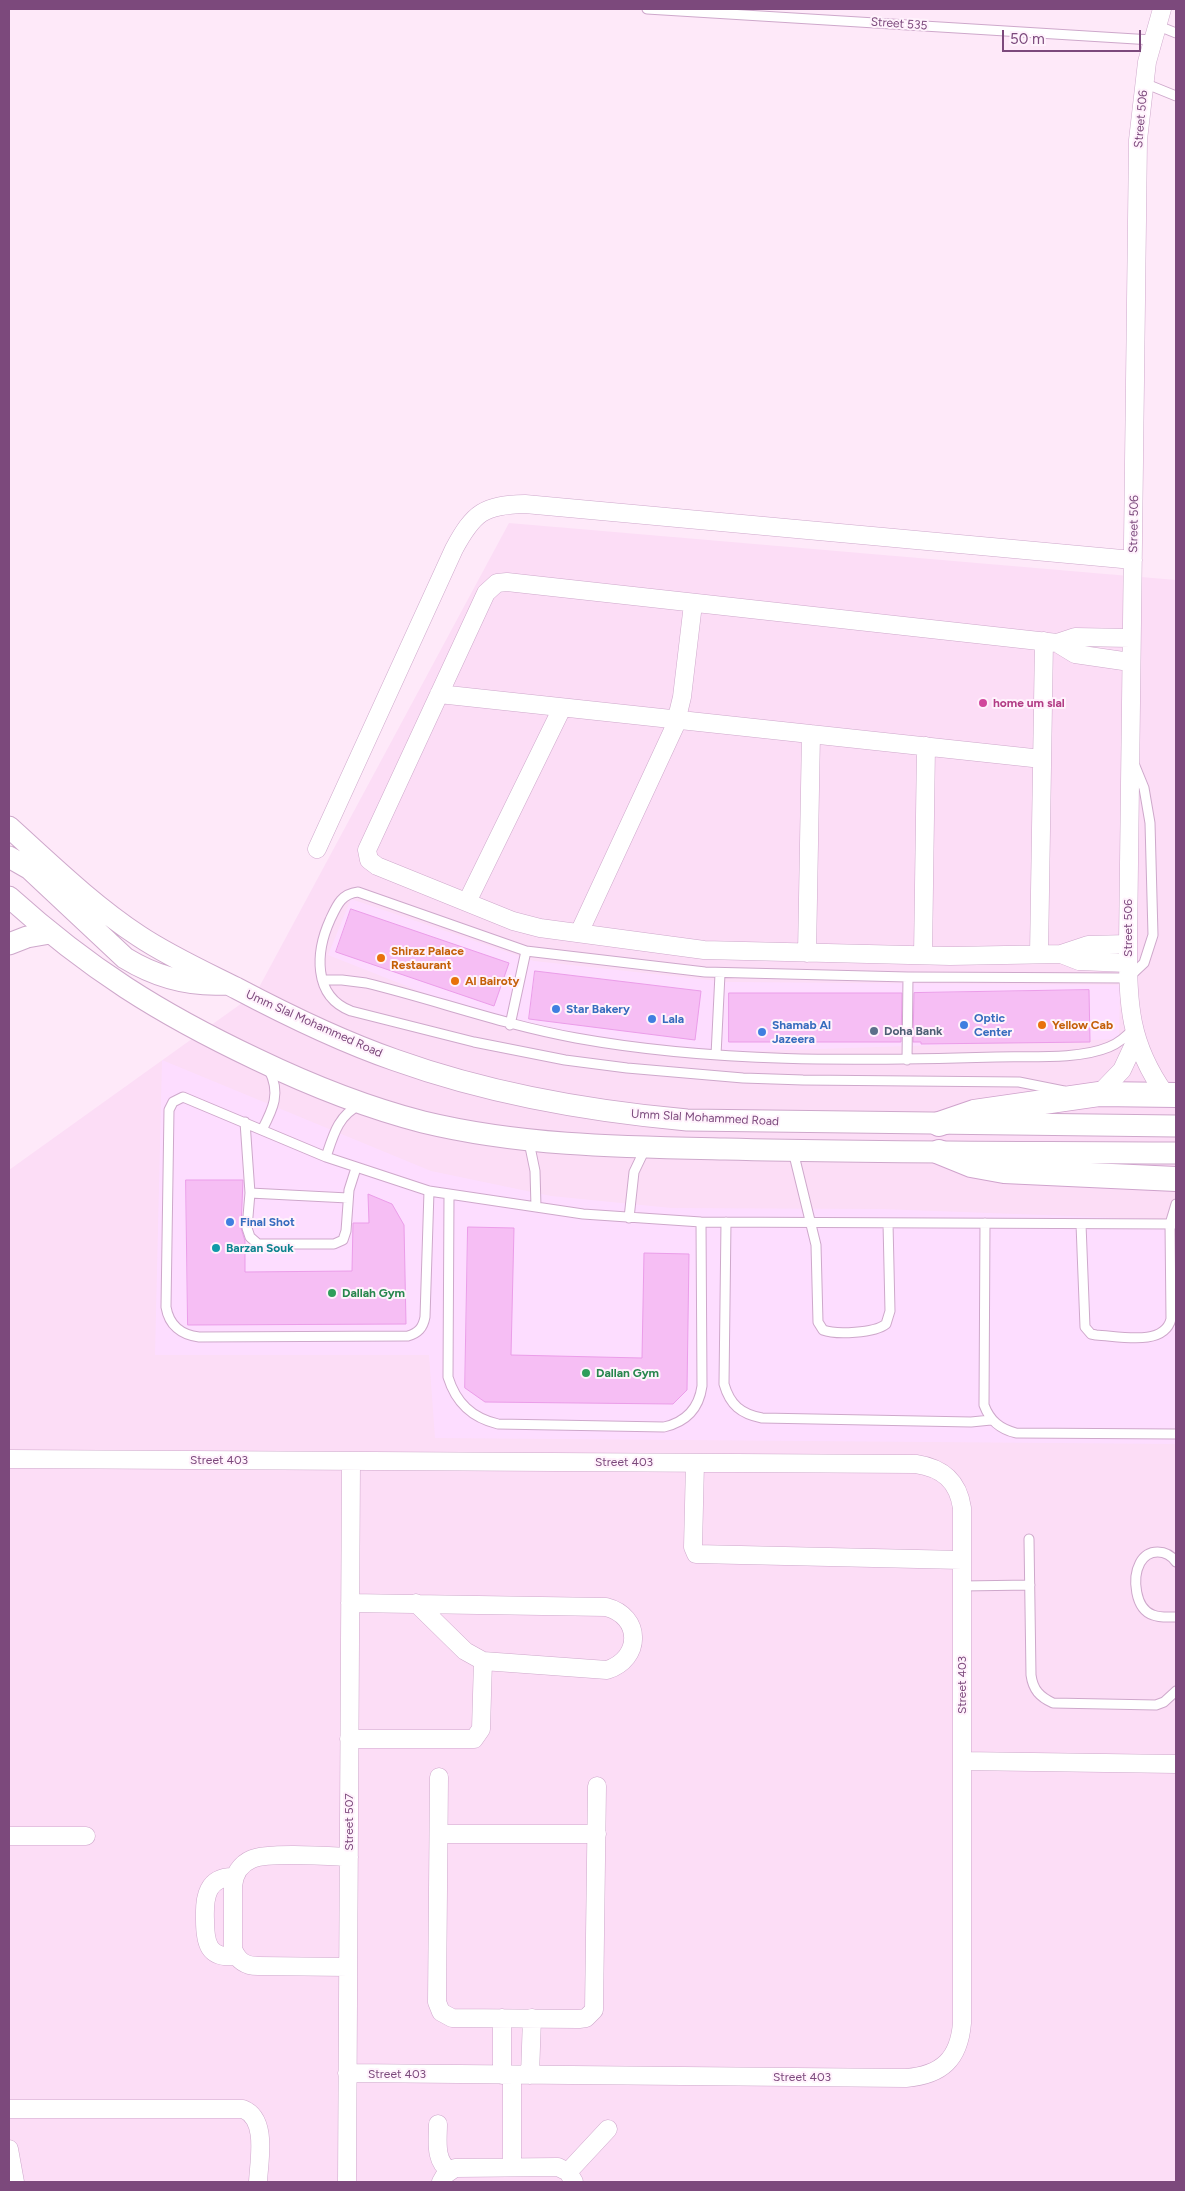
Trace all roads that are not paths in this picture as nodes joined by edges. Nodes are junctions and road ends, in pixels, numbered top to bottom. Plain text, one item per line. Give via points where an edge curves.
1 (647, 9) edge
2 (1156, 24) edge
3 (1176, 33) edge
4 (1144, 83) junction
5 (1176, 96) edge
6 (1133, 560) junction
7 (693, 604) junction
8 (1130, 638) junction
9 (1051, 642) junction
10 (1130, 662) junction
11 (439, 694) junction
12 (562, 708) junction
13 (678, 719) junction
14 (811, 734) junction
15 (926, 746) junction
16 (1130, 756) junction
17 (1042, 759) junction
18 (9, 827) edge
19 (317, 849) dead end
20 (9, 857) edge
21 (9, 897) edge
22 (467, 902) junction
23 (50, 934) junction
24 (579, 934) junction
25 (9, 944) edge
26 (1128, 944) junction
27 (526, 950) junction
28 (807, 953) junction
29 (1039, 954) junction
30 (1061, 954) junction
31 (923, 955) junction
32 (1128, 970) junction
33 (720, 974) junction
34 (908, 977) junction
35 (323, 980) junction
36 (228, 984) junction
37 (510, 1025) junction
38 (1135, 1034) junction
39 (716, 1055) junction
40 (907, 1060) junction
41 (265, 1064) junction
42 (1171, 1095) edge
43 (1090, 1096) junction
44 (362, 1104) junction
45 (244, 1122) junction
46 (939, 1124) junction
47 (1176, 1126) edge
48 (262, 1130) junction
49 (529, 1142) junction
50 (646, 1147) junction
51 (793, 1151) junction
52 (939, 1152) junction
53 (1176, 1153) edge
54 (326, 1157) junction
55 (356, 1168) junction
56 (1176, 1179) edge
57 (429, 1191) junction
58 (250, 1193) junction
59 (448, 1195) junction
60 (348, 1198) junction
61 (1176, 1204) edge
62 (536, 1207) junction
63 (629, 1218) junction
64 (701, 1222) junction
65 (726, 1222) junction
66 (812, 1223) junction
67 (888, 1223) junction
68 (985, 1223) junction
69 (1082, 1224) junction
70 (1173, 1224) edge
71 (991, 1420) junction
72 (1176, 1434) edge
73 (9, 1459) edge
74 (351, 1461) junction
75 (695, 1463) junction
76 (1030, 1539) dead end
77 (962, 1560) junction
78 (1176, 1562) edge
79 (962, 1586) junction
80 (1030, 1586) junction
81 (350, 1603) junction
82 (416, 1603) junction
83 (1176, 1617) edge
84 (483, 1661) junction
85 (1176, 1691) edge
86 (349, 1739) junction
87 (962, 1761) junction
88 (1176, 1764) edge
89 (439, 1777) dead end
90 (597, 1786) dead end
91 (439, 1834) junction
92 (597, 1834) junction
93 (9, 1836) edge
94 (86, 1836) dead end
95 (349, 1857) junction
96 (235, 1877) junction
97 (236, 1956) junction
98 (348, 1967) junction
99 (502, 2018) junction
100 (532, 2018) junction
101 (347, 2073) junction
102 (515, 2075) junction
103 (9, 2109) edge
104 (438, 2124) dead end
105 (608, 2129) dead end
106 (9, 2149) edge
107 (512, 2167) junction
108 (445, 2177) edge
109 (571, 2177) edge
110 (15, 2182) edge
111 (258, 2182) edge
112 (347, 2182) edge

1 - 2 lane, Street 535
2 - 3 lane, Street 535
2 - 4 street, Street 506
4 - 5 lane
4 - 6 street, Street 506 via 1137,173
6 - 8 street, Street 506
6 - 19 street via 526,504 500,505 482,512 466,526
7 - 9 street
7 - 11 street via 497,583 486,593
7 - 13 street
8 - 9 street via 1075,636
8 - 10 street, Street 506
9 - 10 street via 1075,654
9 - 17 street
10 - 16 street, Street 506
11 - 12 street
11 - 22 street via 368,845 367,855 377,866
12 - 13 street
12 - 22 street
13 - 14 street
13 - 24 street
14 - 15 street
14 - 28 street
15 - 17 street
15 - 31 street
16 - 26 street, Street 506
16 - 32 lane via 1144,788 1150,823 1153,935 1144,963
17 - 29 street
18 - 36 street, Umm Slal Mohammed Road via 87,899 141,938
20 - 36 street via 30,869 125,958 140,967 174,980
21 - 23 street
22 - 24 street via 513,921
23 - 25 street via 27,937
23 - 41 street via 144,1001
24 - 28 street via 704,950
26 - 30 street via 1088,945
26 - 32 street, Street 506
27 - 33 lane
27 - 35 lane via 358,892 349,893 341,898 325,932 319,954
27 - 37 lane
28 - 31 street
29 - 30 street
29 - 31 street
30 - 32 street via 1079,961
32 - 34 lane
32 - 38 street, Street 506
33 - 34 lane
33 - 39 lane
34 - 40 lane
35 - 37 lane via 366,983
35 - 43 lane via 337,1004 351,1010 474,1042 565,1060 743,1078 1019,1082
36 - 46 street, Umm Slal Mohammed Road via 337,1038 393,1060 459,1081 567,1106 687,1120
37 - 39 lane via 647,1048
38 - 40 lane via 1109,1047 1087,1052
38 - 42 street, Street 506 via 1151,1074
38 - 43 street via 1122,1070
39 - 40 lane
41 - 44 street
41 - 48 lane via 274,1079 276,1096
42 - 43 main road
43 - 46 main road via 974,1112
44 - 49 street via 424,1122
44 - 54 lane via 349,1111 338,1123
45 - 48 lane
45 - 57 lane via 188,1097 178,1098 170,1106 166,1306 170,1320 186,1334 219,1337 415,1334 424,1324 425,1317
45 - 58 lane
46 - 47 street, Umm Slal Mohammed Road
48 - 54 lane
49 - 50 street
49 - 62 lane via 535,1171
50 - 51 street
50 - 63 lane via 634,1172
51 - 52 street
51 - 66 lane
52 - 53 street
52 - 56 main road via 971,1165 1004,1171
54 - 55 lane
55 - 57 lane
55 - 60 lane
57 - 59 lane
58 - 60 lane
58 - 60 lane via 248,1233 253,1241 262,1245 339,1243 346,1236
59 - 62 lane
59 - 64 lane via 448,1377 456,1396 469,1412 498,1424 664,1427 688,1416 698,1403 702,1386
61 - 70 lane
62 - 63 lane
63 - 64 lane
64 - 65 lane
65 - 66 lane
65 - 71 lane via 724,1384 739,1410 762,1418
66 - 67 lane
66 - 67 lane via 817,1255 818,1322 823,1330 833,1332 874,1330 886,1324 889,1318
67 - 68 lane
68 - 69 lane
68 - 71 lane via 984,1405
69 - 70 lane
69 - 70 lane via 1084,1327 1096,1336 1150,1337 1162,1334 1171,1319
71 - 72 lane via 1016,1433
73 - 74 street, Street 403
74 - 75 street, Street 403
74 - 81 street, Street 507
75 - 77 street, Street 403 via 930,1466 948,1477 960,1494
75 - 77 street via 693,1548 696,1554
76 - 80 lane
77 - 79 street, Street 403
78 - 83 lane via 1170,1555 1159,1552 1144,1558 1139,1567 1137,1594 1143,1609 1152,1615
79 - 80 lane
79 - 87 street, Street 403
80 - 85 lane via 1031,1676 1039,1695 1053,1703 1156,1705
81 - 82 street
81 - 86 street, Street 507
82 - 84 street via 465,1651
82 - 84 street via 606,1607 626,1617 634,1638 630,1652 620,1664 607,1670
84 - 86 street via 481,1729 474,1739
86 - 95 street, Street 507
87 - 88 street
87 - 102 street, Street 403 via 962,2023 953,2056 940,2068 924,2076 906,2078
89 - 91 street
90 - 92 street
91 - 92 street
91 - 99 street via 438,2008 452,2018
92 - 100 street via 594,2010 586,2018 579,2019
93 - 94 street
95 - 96 street via 259,1857 247,1862
95 - 98 street, Street 507
96 - 97 street via 232,1943
96 - 97 street via 220,1879 208,1889 204,1904 205,1936 212,1951
97 - 98 street via 251,1966
98 - 101 street, Street 507
99 - 100 street
99 - 102 street
100 - 102 street
101 - 102 street, Street 403
101 - 112 street, Street 507
102 - 107 street
103 - 111 street via 243,2109 258,2123
104 - 108 street via 438,2156
105 - 109 street
106 - 110 street
107 - 108 street via 461,2168
107 - 109 street via 558,2167

